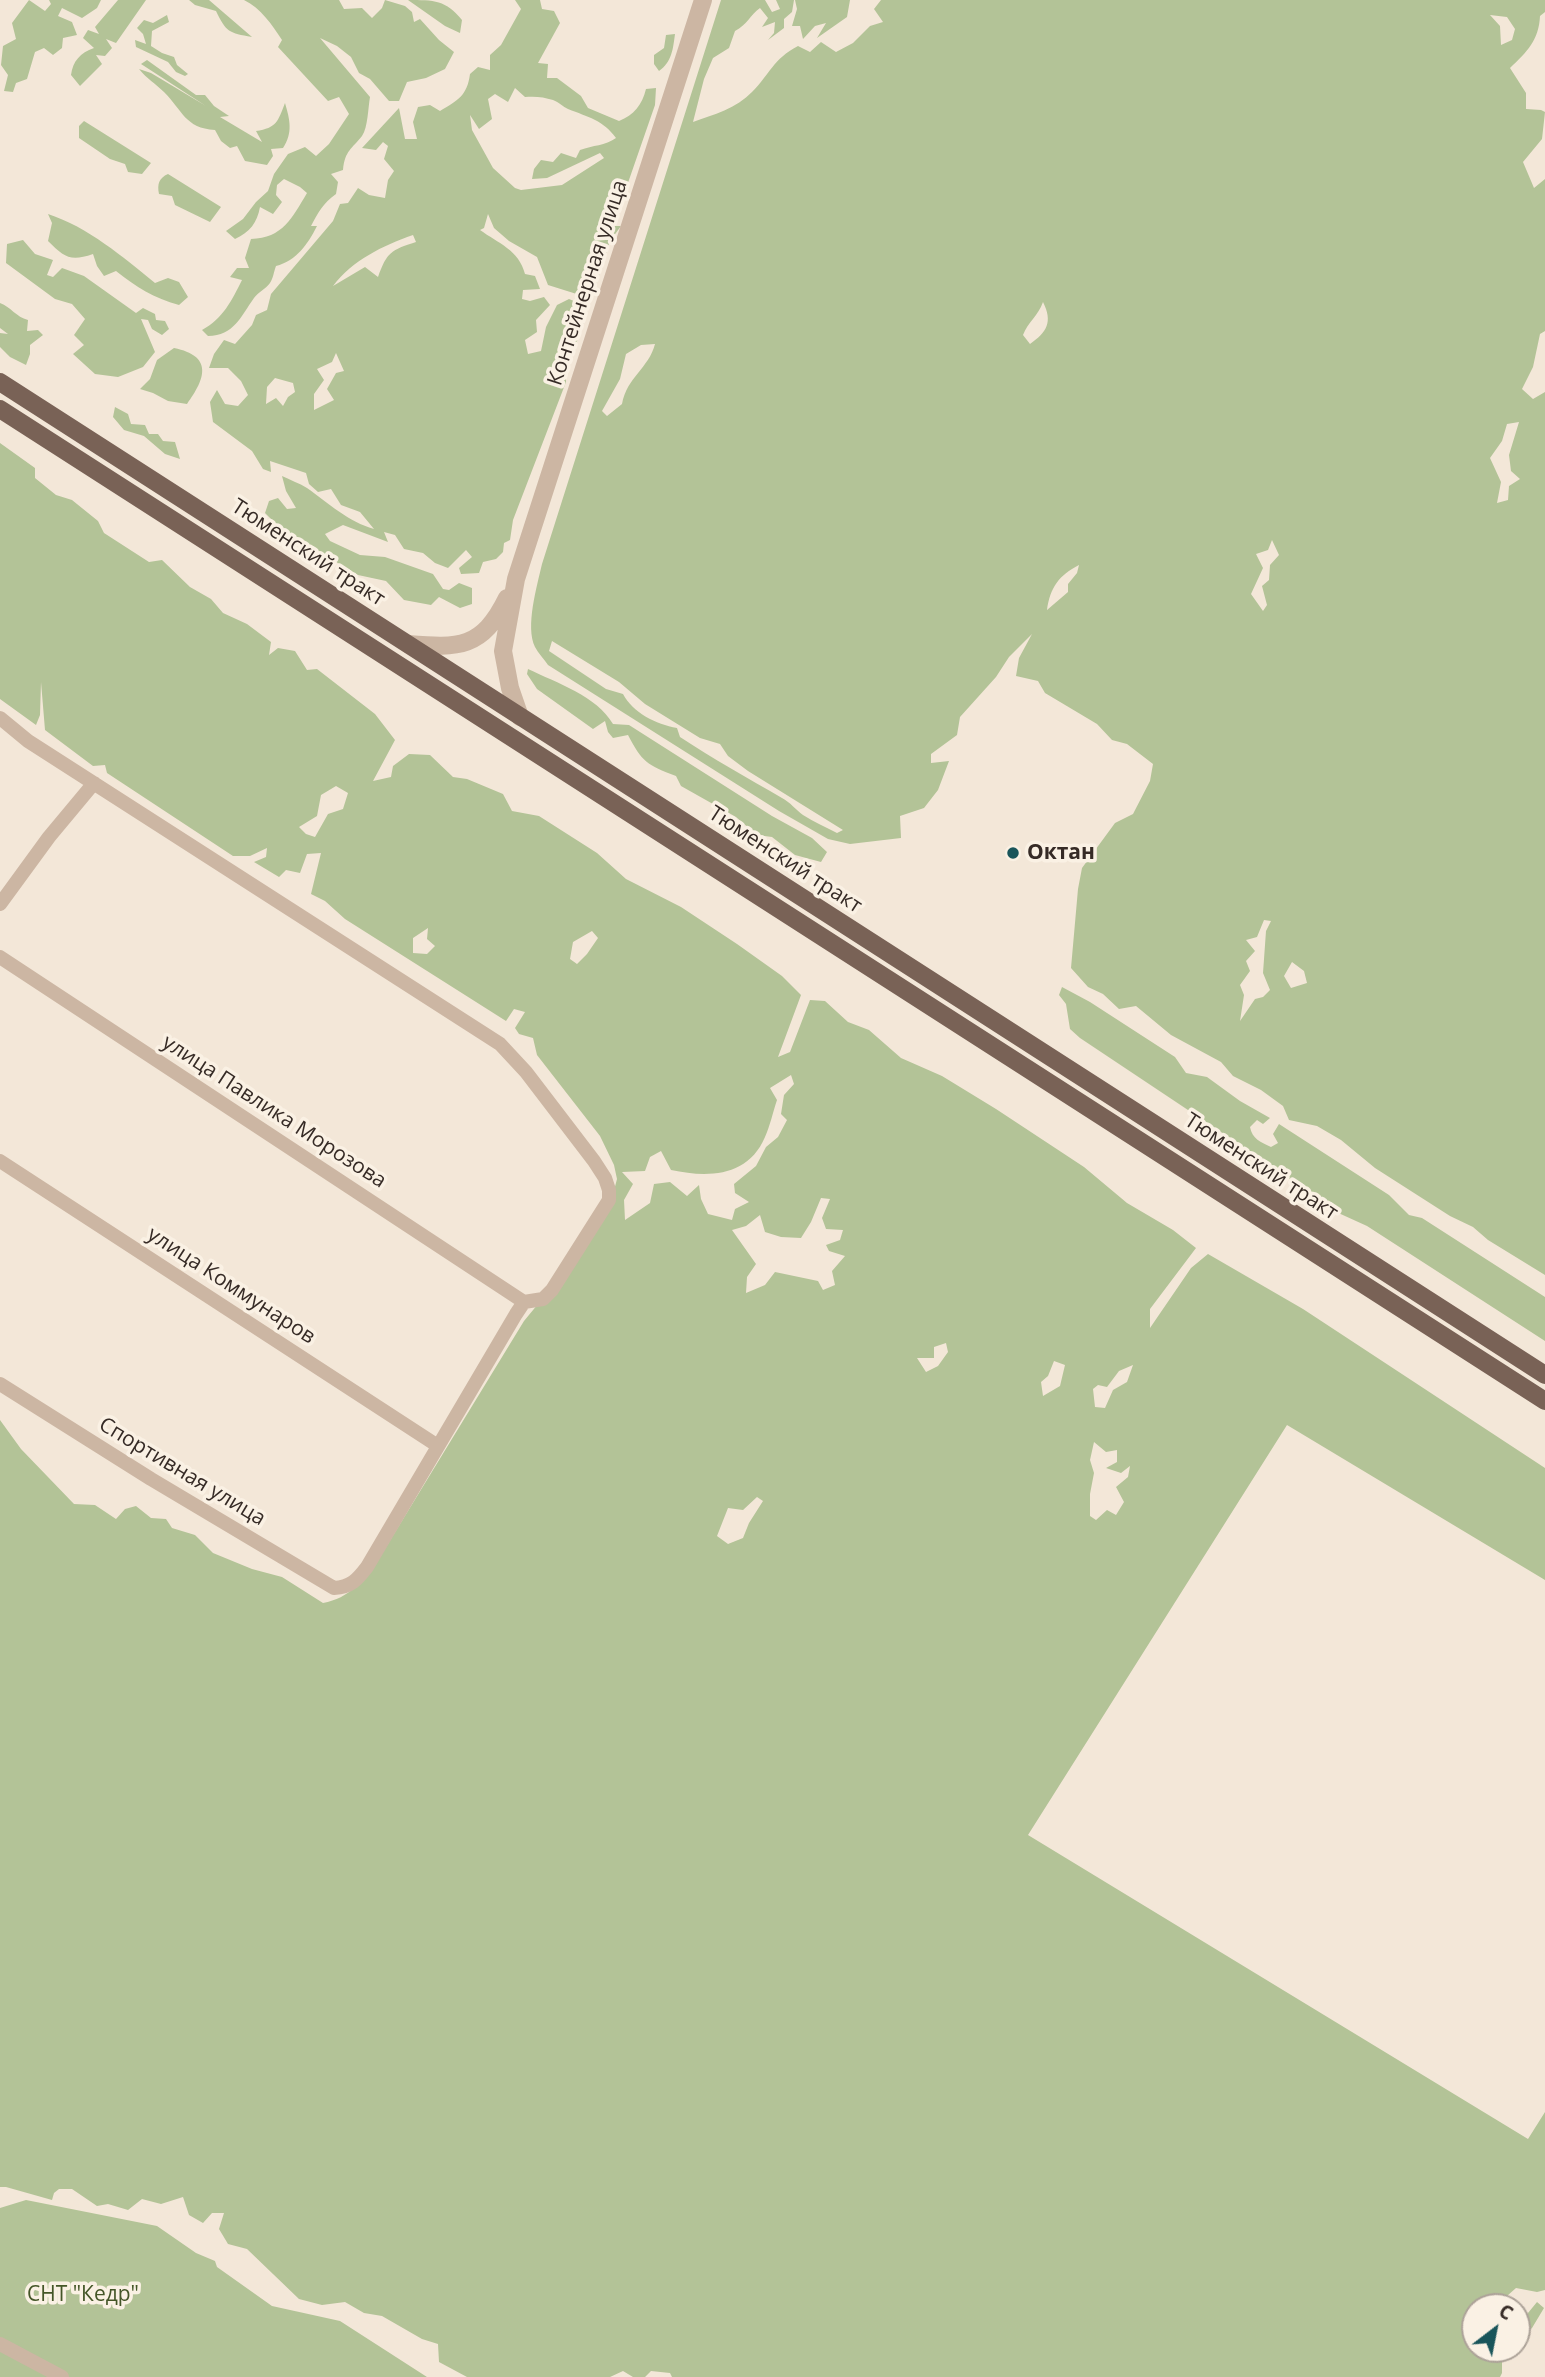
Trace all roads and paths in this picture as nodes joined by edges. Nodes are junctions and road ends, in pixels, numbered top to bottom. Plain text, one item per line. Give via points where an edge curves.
1 (703, 0) edge
2 (0, 382) edge
3 (0, 410) edge
4 (516, 579) junction
5 (408, 644) junction
6 (520, 717) junction
7 (0, 718) edge
8 (93, 783) junction
9 (0, 904) edge
10 (0, 957) edge
11 (0, 1161) edge
12 (524, 1302) junction
13 (1545, 1375) edge
14 (0, 1384) edge
15 (1545, 1401) edge
16 (438, 1446) junction
17 (0, 2344) edge
18 (62, 2377) edge

1 - 4 street, Контейнерная улица
2 - 5 main road, Тюменский тракт
3 - 15 main road, Тюменский тракт
4 - 5 street, Контейнерная улица via 496,618 472,640 439,648
4 - 6 street, Контейнерная улица via 503,651
5 - 6 main road, Тюменский тракт
6 - 13 main road, Тюменский тракт
7 - 8 street
8 - 9 street
8 - 12 street via 482,1031 526,1072 594,1161 609,1190 609,1200 552,1290 544,1299
10 - 12 street, улица Павлика Морозова
11 - 16 street, улица Коммунаров
12 - 16 street
14 - 16 street, Спортивная улица via 334,1588 354,1584 367,1567
17 - 18 street

